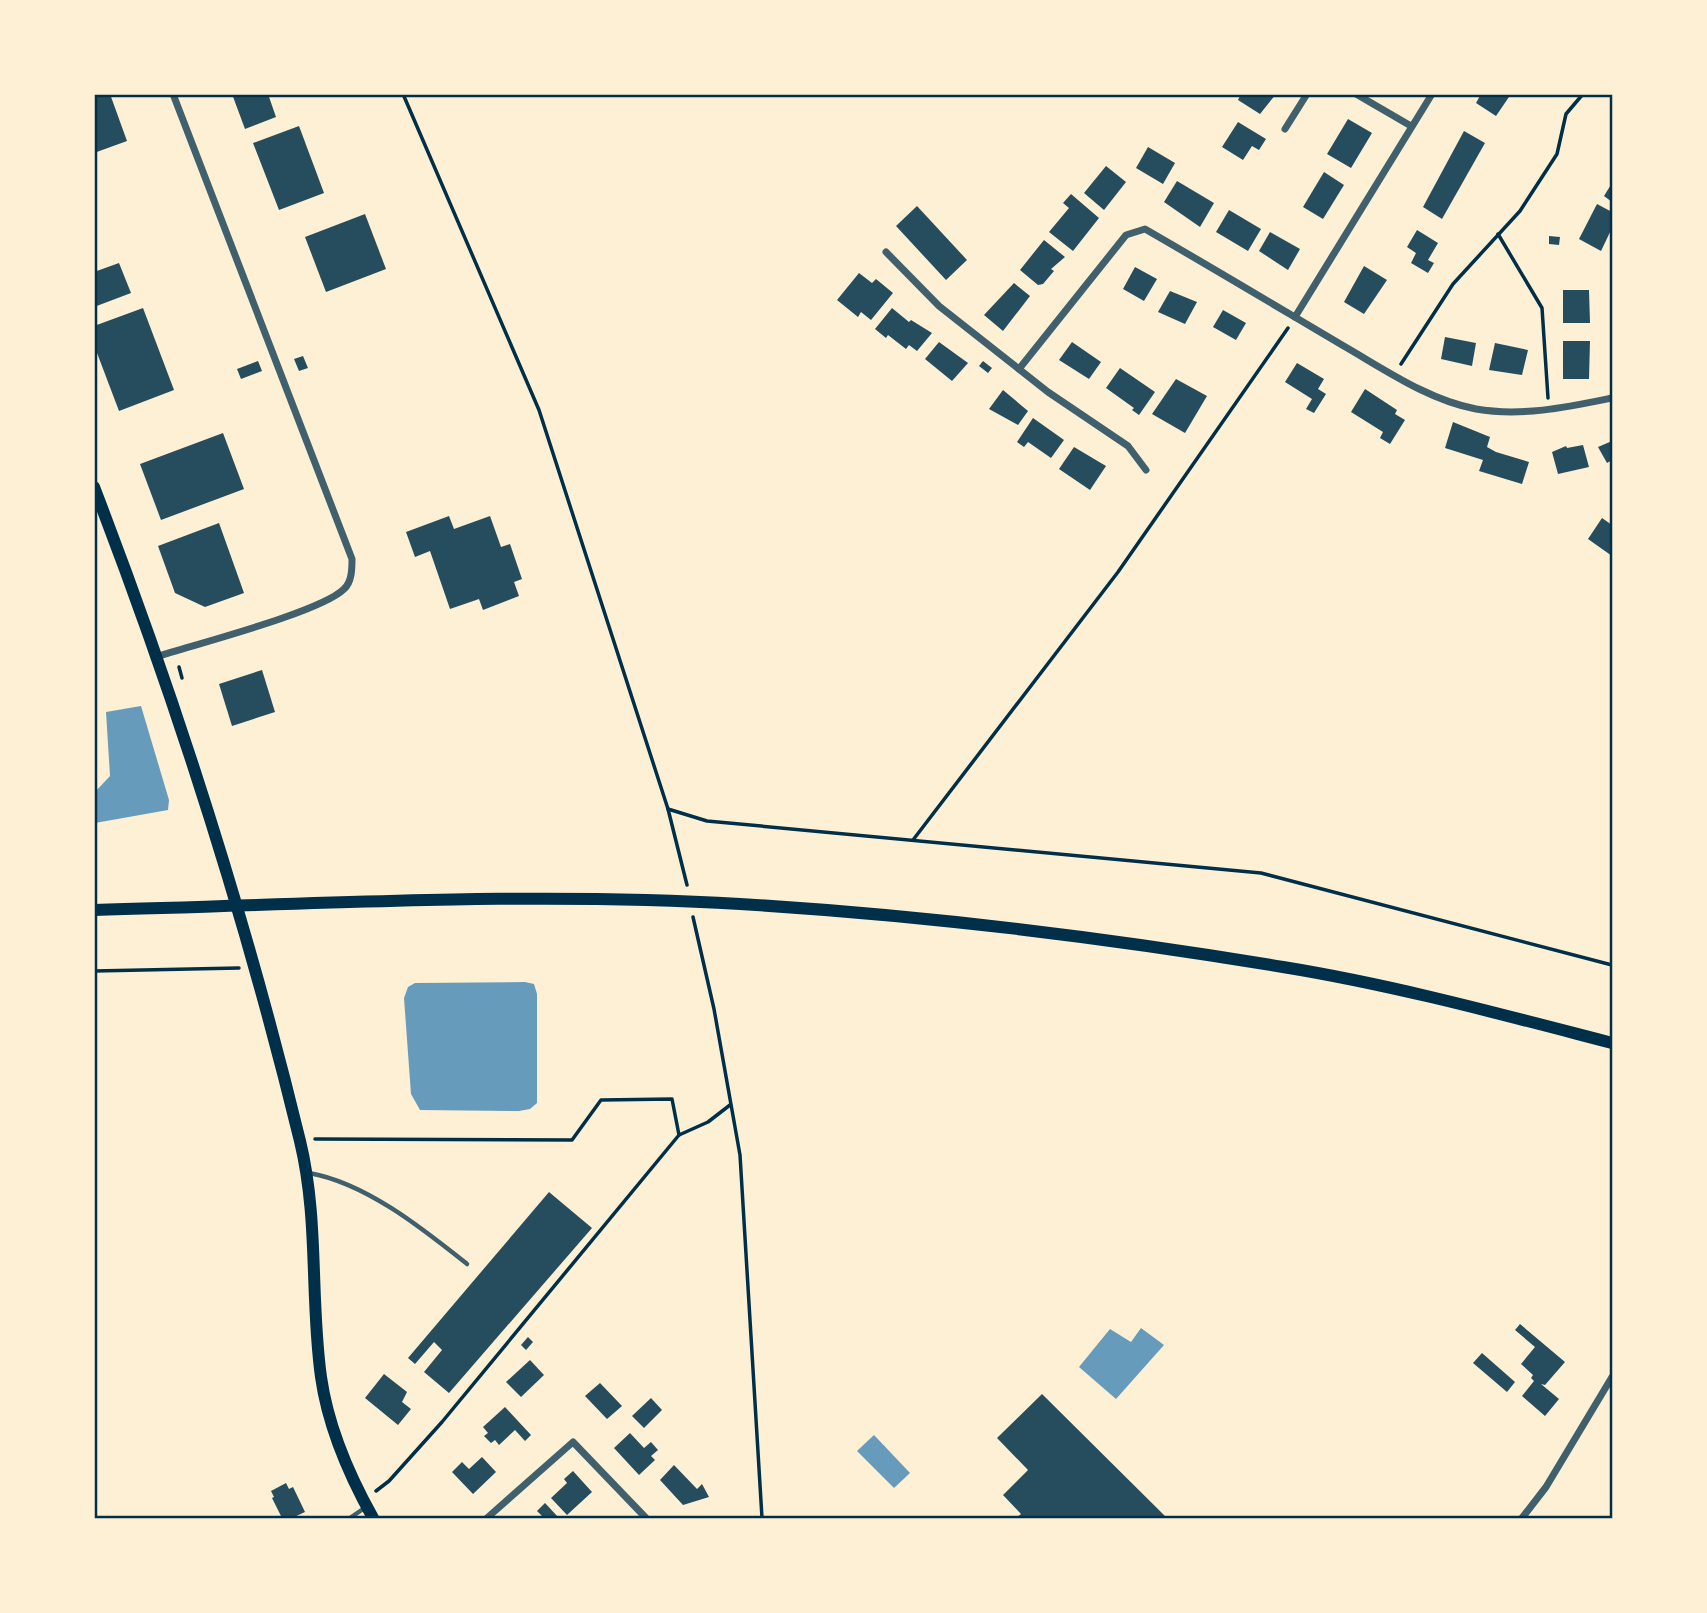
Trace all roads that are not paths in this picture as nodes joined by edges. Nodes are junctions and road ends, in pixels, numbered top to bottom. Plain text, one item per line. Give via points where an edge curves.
1 (173, 94) edge
2 (1307, 94) edge
3 (1356, 94) edge
4 (1432, 94) edge
5 (1410, 126) junction
6 (1284, 129) dead end
7 (886, 252) dead end
8 (1295, 317) junction
9 (1019, 369) junction
10 (1612, 398) edge
11 (1146, 470) dead end
12 (94, 487) edge
13 (159, 656) junction
14 (94, 910) edge
15 (1612, 1044) edge
16 (307, 1172) junction
17 (467, 1264) dead end
18 (1612, 1377) edge
19 (367, 1508) edge
20 (350, 1518) edge
21 (487, 1518) edge
22 (646, 1518) edge
23 (1522, 1518) edge

1 - 13 street via 352,559 345,589 314,606
2 - 6 street
3 - 5 street
4 - 5 street
5 - 8 street
7 - 9 street via 939,306
8 - 9 street via 1145,229 1126,235
8 - 10 street via 1444,401 1476,409 1549,410
9 - 11 street via 1128,446
12 - 13 main road
13 - 16 main road via 254,968
14 - 15 main road via 473,899 688,902 918,918 1286,967
16 - 17 lane via 335,1179 412,1221
16 - 19 main road via 315,1235 321,1380 334,1431
18 - 23 street
19 - 20 lane
21 - 22 street via 573,1441

